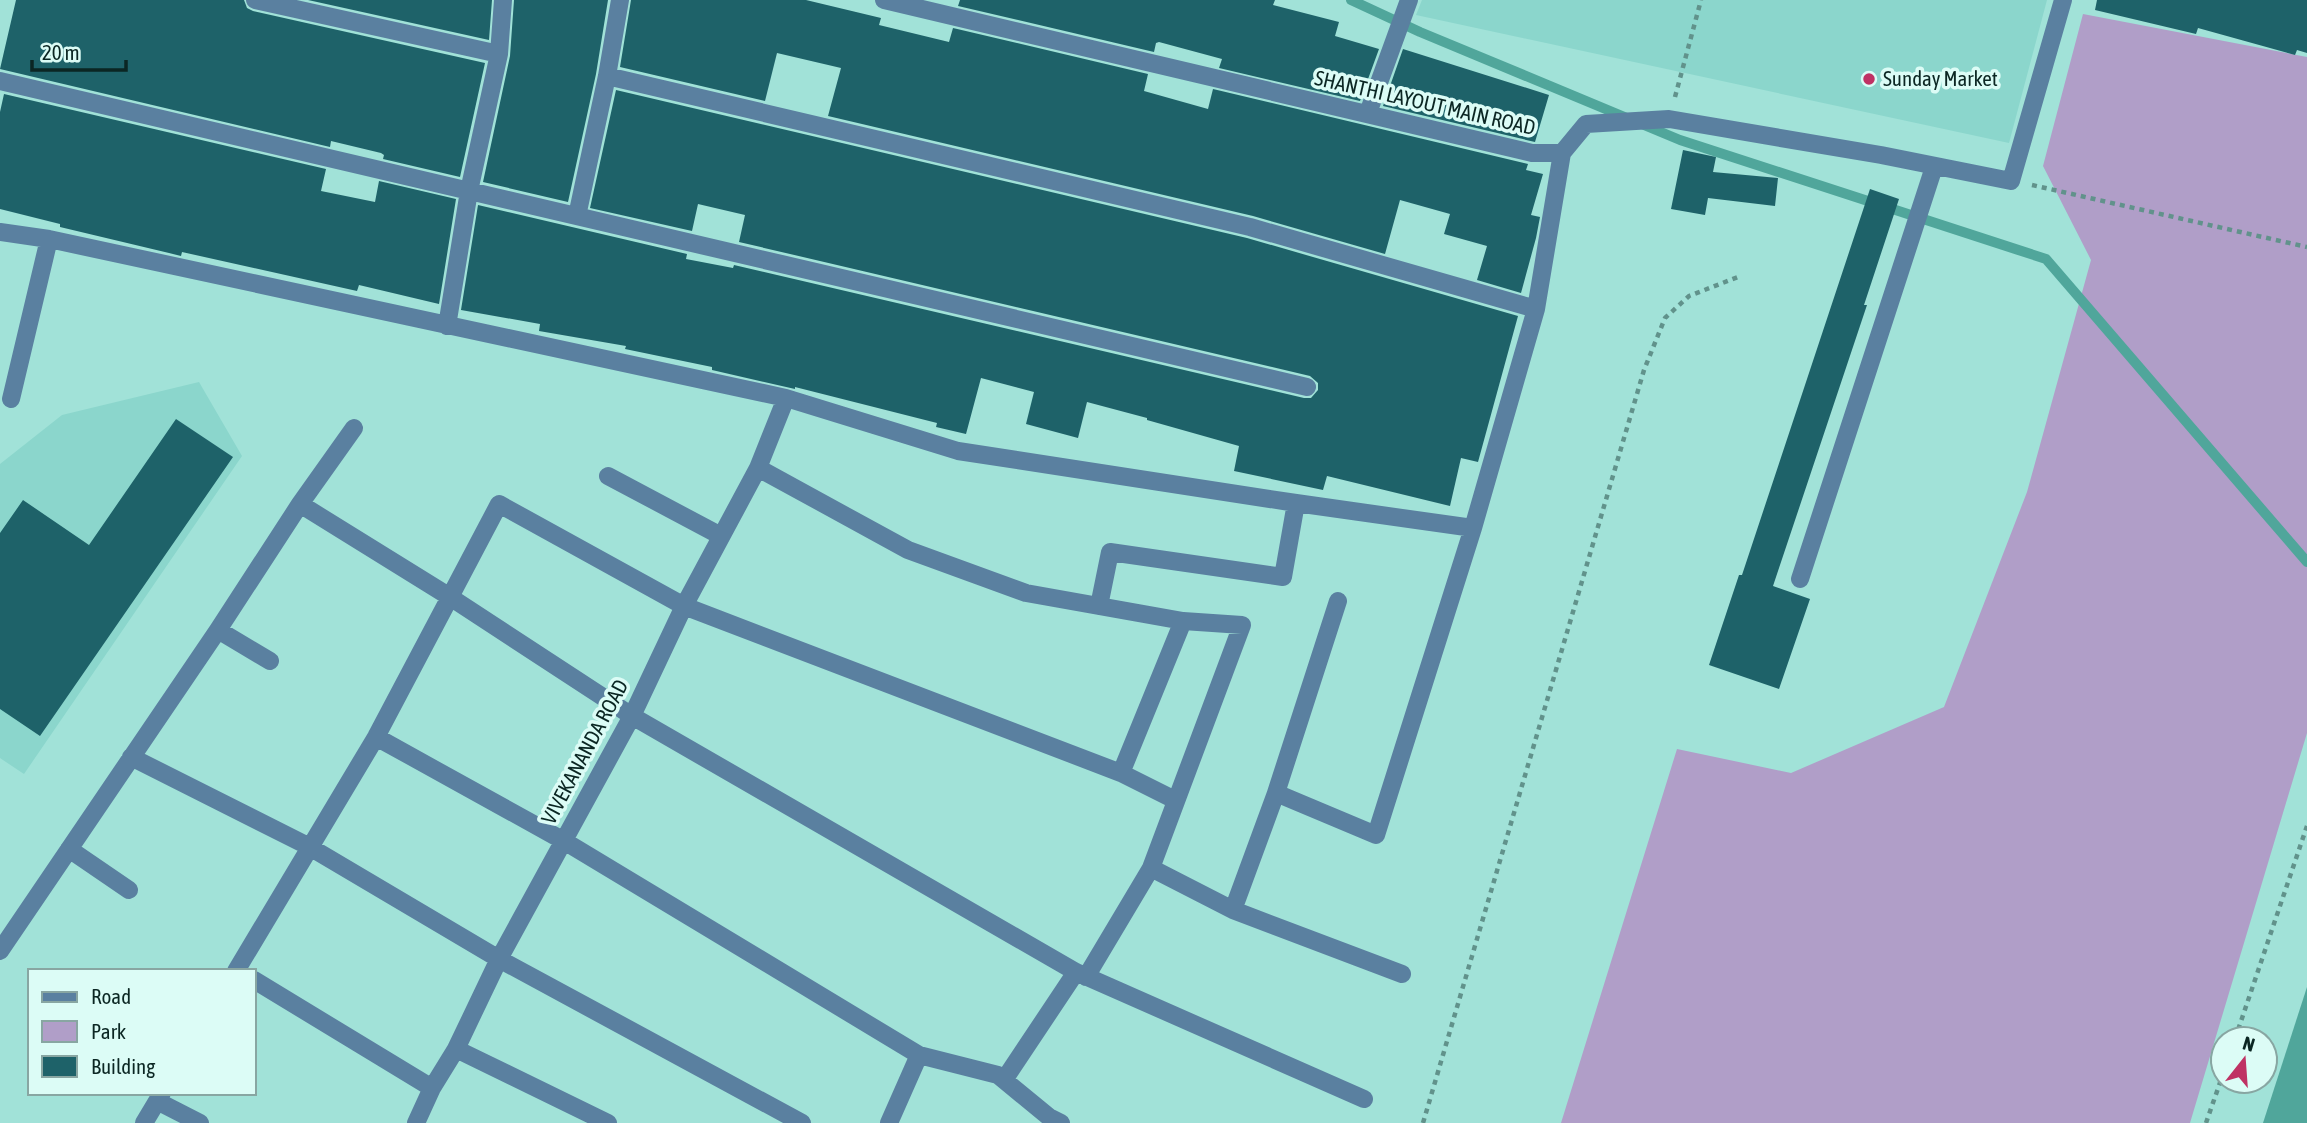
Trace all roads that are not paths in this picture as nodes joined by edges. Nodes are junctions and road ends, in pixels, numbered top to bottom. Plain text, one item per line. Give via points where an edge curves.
1 (255, 0) edge
2 (503, 0) edge
3 (620, 0) edge
4 (884, 0) edge
5 (1409, 0) edge
6 (2063, 0) edge
7 (499, 54) junction
8 (607, 76) junction
9 (0, 81) edge
10 (1368, 113) junction
11 (1562, 153) junction
12 (1934, 167) junction
13 (469, 191) junction
14 (576, 216) junction
15 (0, 232) edge
16 (49, 239) junction
17 (1536, 309) junction
18 (447, 326) junction
19 (1307, 387) dead end
20 (786, 398) junction
21 (11, 399) dead end
22 (354, 428) dead end
23 (758, 468) junction
24 (608, 476) dead end
25 (1296, 503) junction
26 (300, 504) junction
27 (1474, 528) junction
28 (721, 536) junction
29 (1800, 579) dead end
30 (450, 597) junction
31 (1338, 601) dead end
32 (684, 606) junction
33 (1099, 606) junction
34 (1183, 621) junction
35 (218, 630) junction
36 (270, 661) dead end
37 (632, 716) junction
38 (376, 737) junction
39 (131, 757) junction
40 (1121, 774) junction
41 (1276, 793) junction
42 (1175, 800) junction
43 (564, 841) junction
44 (308, 846) junction
45 (69, 849) junction
46 (1151, 868) junction
47 (129, 890) dead end
48 (1233, 910) junction
49 (0, 951) edge
50 (499, 959) junction
51 (238, 969) edge
52 (1081, 974) junction
53 (1402, 974) dead end
54 (256, 981) edge
55 (456, 1049) junction
56 (919, 1055) junction
57 (1004, 1080) junction
58 (432, 1088) junction
59 (159, 1097) edge
60 (1364, 1100) dead end
61 (144, 1123) edge
62 (200, 1123) edge
63 (416, 1123) edge
64 (608, 1123) edge
65 (802, 1123) edge
66 (890, 1123) edge
67 (1061, 1123) edge

1 - 7 street
2 - 7 street
3 - 8 street
4 - 10 street, SHANTHI LAYOUT MAIN ROAD
5 - 10 street
6 - 12 street via 2011,181
7 - 13 street
8 - 14 street
8 - 17 street via 1250,227
9 - 13 street
10 - 11 street, SHANTHI LAYOUT MAIN ROAD via 1532,153
11 - 12 street via 1586,124 1669,119
11 - 17 street
12 - 29 street
13 - 14 street
13 - 18 street
14 - 19 street
15 - 16 street
16 - 18 street
16 - 21 street
17 - 27 street
18 - 20 street
20 - 23 street, VIVEKANANDA ROAD
20 - 25 street via 958,451
22 - 26 street
23 - 28 street, VIVEKANANDA ROAD
23 - 33 street via 908,550 1027,593
24 - 28 street
25 - 27 street
25 - 33 street via 1283,577 1110,552
26 - 30 street
26 - 35 street
27 - 41 street via 1376,835
28 - 32 street, VIVEKANANDA ROAD
30 - 32 street via 499,504
30 - 37 street
30 - 38 street
31 - 41 street
32 - 37 street, VIVEKANANDA ROAD
32 - 40 street
33 - 34 street
34 - 40 street
34 - 42 street via 1242,625
35 - 36 street
35 - 39 street
37 - 43 street, VIVEKANANDA ROAD
37 - 52 street
38 - 43 street
38 - 44 street
39 - 44 street
39 - 45 street
40 - 42 street
41 - 48 street
42 - 46 street
43 - 50 street, VIVEKANANDA ROAD
43 - 56 street
44 - 50 street
44 - 51 street
45 - 47 street
45 - 49 street
46 - 48 street
46 - 52 street
48 - 53 street
50 - 55 street, VIVEKANANDA ROAD
50 - 65 street
52 - 57 street
52 - 60 street
54 - 58 street
55 - 58 street, VIVEKANANDA ROAD
55 - 64 street
56 - 57 street
56 - 66 street
57 - 67 street
58 - 63 street, VIVEKANANDA ROAD
59 - 61 street
59 - 62 street

